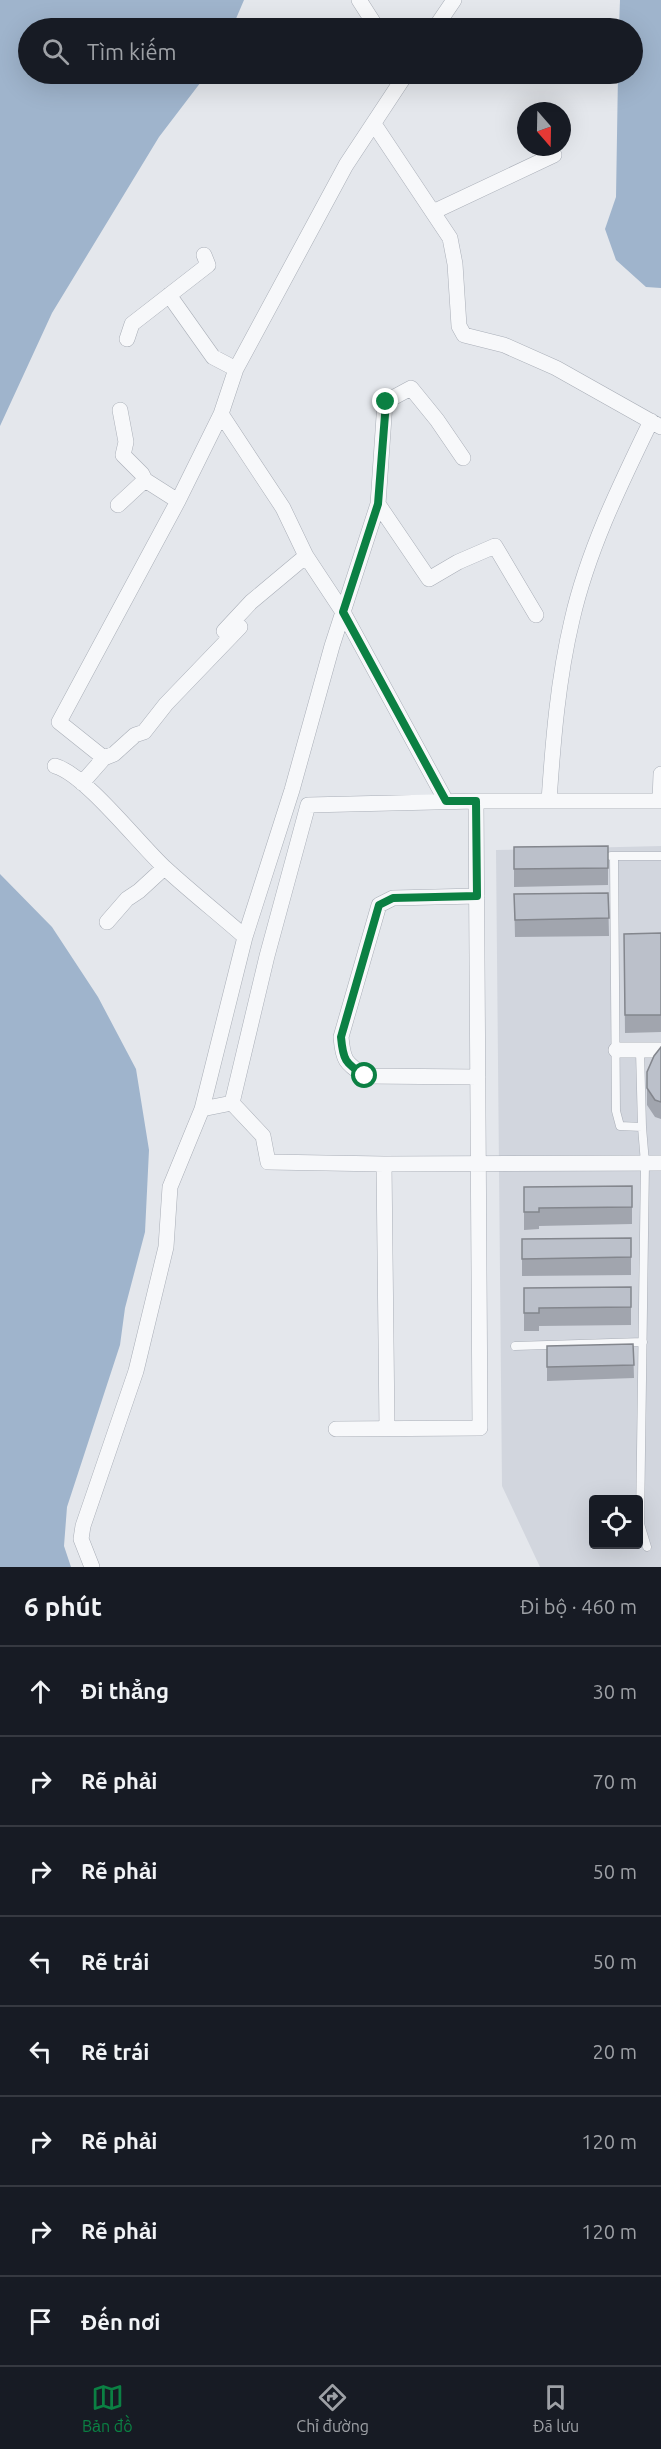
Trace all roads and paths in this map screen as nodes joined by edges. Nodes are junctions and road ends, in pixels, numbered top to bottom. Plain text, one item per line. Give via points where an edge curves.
1 (359, 0) edge
2 (454, 0) edge
3 (371, 18) edge
4 (442, 18) edge
5 (400, 84) edge
6 (374, 124) junction
7 (552, 156) edge
8 (433, 212) junction
9 (204, 255) dead end
10 (170, 295) junction
11 (127, 339) dead end
12 (236, 369) junction
13 (120, 410) dead end
14 (221, 414) junction
15 (656, 424) edge
16 (463, 458) dead end
17 (145, 480) junction
18 (178, 501) junction
19 (378, 504) junction
20 (118, 505) dead end
21 (306, 556) junction
22 (343, 612) junction
23 (536, 615) dead end
24 (240, 627) dead end
25 (201, 656) dead end
26 (104, 758) junction
27 (55, 766) dead end
28 (661, 774) edge
29 (82, 783) junction
30 (292, 790) junction
31 (446, 801) junction
32 (476, 801) junction
33 (549, 801) junction
34 (661, 801) edge
35 (308, 805) junction
36 (614, 856) junction
37 (661, 856) edge
38 (603, 857) edge
39 (165, 868) junction
40 (477, 896) junction
41 (107, 922) dead end
42 (245, 937) junction
43 (219, 1041) junction
44 (245, 1049) junction
45 (616, 1050) junction
46 (661, 1050) edge
47 (640, 1051) junction
48 (478, 1077) junction
49 (232, 1103) junction
50 (202, 1109) junction
51 (642, 1127) junction
52 (645, 1163) junction
53 (661, 1163) edge
54 (384, 1164) junction
55 (478, 1164) junction
56 (643, 1342) junction
57 (515, 1346) dead end
58 (336, 1429) dead end
59 (387, 1429) junction
60 (647, 1547) dead end
61 (92, 1567) edge

1 - 3 street
2 - 4 street
5 - 6 street
6 - 8 street
6 - 12 street via 346,165
7 - 8 street
8 - 15 street via 453,247 459,326 464,335 504,345 556,368
9 - 10 street via 208,265
10 - 11 street via 132,324
10 - 12 street via 213,357
12 - 14 street
13 - 17 street via 126,442 123,455
14 - 18 street
14 - 21 street via 283,508
15 - 33 street via 593,549 572,620 554,737
16 - 19 street via 411,388 395,395 386,402
17 - 18 street
17 - 20 street
18 - 26 street via 59,722
19 - 22 street
19 - 23 street via 429,579 495,546
21 - 22 street
21 - 25 street via 251,602
22 - 30 street
22 - 31 street
24 - 26 street via 144,732
26 - 29 street
27 - 29 street
28 - 34 street
29 - 39 street
30 - 35 street
30 - 42 street
31 - 32 street
31 - 35 street
32 - 33 street
32 - 40 street
33 - 34 street
35 - 44 street
36 - 37 lane
36 - 38 lane
36 - 45 lane
39 - 41 street via 127,898
39 - 42 street
40 - 48 street
40 - 48 street via 393,898 379,905 341,1037 343,1058 365,1076
42 - 43 street
43 - 44 street
43 - 50 street
44 - 49 street
45 - 47 street
45 - 51 lane via 618,1121 620,1126
46 - 47 street
47 - 51 lane
48 - 55 street
49 - 50 street
49 - 54 street via 263,1136 268,1162
50 - 61 street via 170,1186 166,1247 136,1371 83,1526 81,1539
51 - 52 lane
52 - 53 street
52 - 55 street
52 - 56 lane
54 - 55 street
54 - 59 street
55 - 59 street via 480,1428
56 - 57 lane
56 - 60 lane via 640,1524
58 - 59 street

